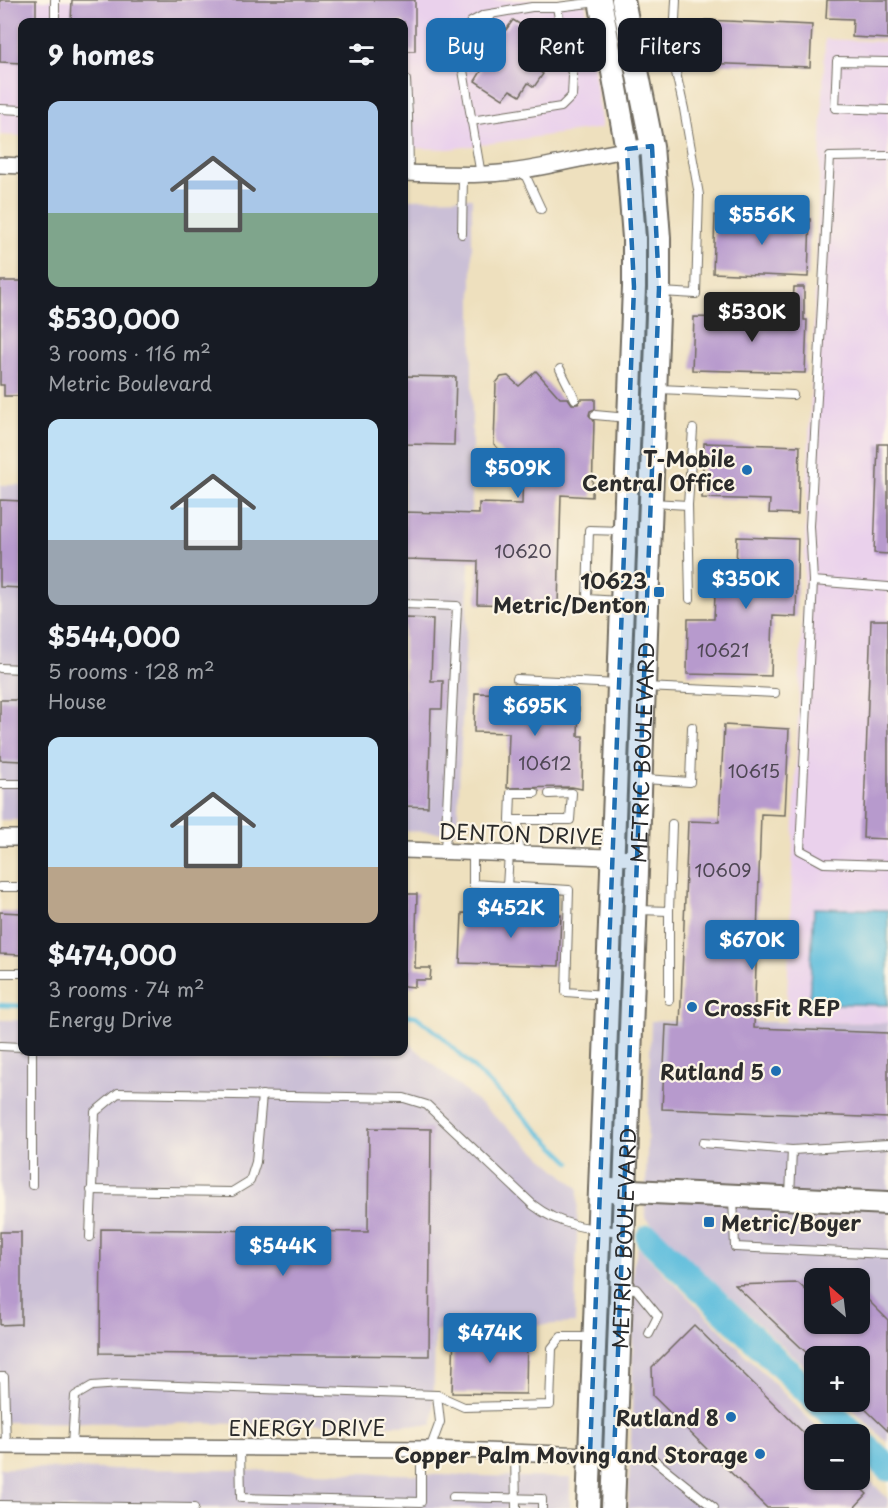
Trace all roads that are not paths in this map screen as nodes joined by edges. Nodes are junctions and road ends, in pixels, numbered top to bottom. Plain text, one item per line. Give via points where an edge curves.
1 (55, 0) edge
2 (623, 0) edge
3 (676, 0) edge
4 (600, 1) edge
5 (557, 7) junction
6 (492, 14) junction
7 (55, 18) edge
8 (478, 18) edge
9 (489, 18) edge
10 (888, 62) edge
11 (463, 72) edge
12 (0, 109) edge
13 (18, 110) edge
14 (888, 110) edge
15 (471, 121) junction
16 (652, 146) junction
17 (627, 149) junction
18 (888, 156) edge
19 (0, 165) edge
20 (18, 166) edge
21 (523, 170) junction
22 (408, 173) edge
23 (463, 175) junction
24 (481, 175) junction
25 (541, 210) dead end
26 (462, 234) dead end
27 (659, 292) junction
28 (560, 369) dead end
29 (654, 388) junction
30 (793, 395) dead end
31 (575, 399) dead end
32 (594, 416) dead end
33 (629, 418) junction
34 (693, 429) dead end
35 (650, 503) junction
36 (688, 505) junction
37 (625, 531) junction
38 (813, 581) junction
39 (888, 587) edge
40 (690, 599) dead end
41 (622, 601) junction
42 (408, 604) edge
43 (0, 668) edge
44 (18, 669) edge
45 (517, 679) dead end
46 (619, 684) junction
47 (644, 687) junction
48 (776, 693) dead end
49 (692, 727) dead end
50 (640, 778) junction
51 (0, 784) edge
52 (18, 784) edge
53 (535, 794) dead end
54 (549, 794) dead end
55 (518, 820) junction
56 (672, 824) dead end
57 (0, 838) edge
58 (18, 838) edge
59 (408, 850) edge
60 (445, 851) junction
61 (473, 852) junction
62 (514, 854) junction
63 (612, 857) junction
64 (637, 858) junction
65 (888, 865) edge
66 (0, 887) edge
67 (18, 887) edge
68 (507, 887) junction
69 (634, 909) junction
70 (669, 911) junction
71 (0, 973) edge
72 (18, 973) edge
73 (607, 995) junction
74 (669, 1000) dead end
75 (0, 1046) edge
76 (18, 1047) edge
77 (32, 1056) edge
78 (262, 1095) junction
79 (703, 1143) dead end
80 (888, 1144) edge
81 (792, 1150) junction
82 (32, 1185) dead end
83 (600, 1189) junction
84 (91, 1190) junction
85 (624, 1190) junction
86 (733, 1196) junction
87 (789, 1198) junction
88 (888, 1203) edge
89 (598, 1230) junction
90 (622, 1232) junction
91 (90, 1237) dead end
92 (888, 1254) edge
93 (620, 1288) junction
94 (649, 1334) dead end
95 (593, 1337) junction
96 (0, 1377) edge
97 (438, 1395) junction
98 (3, 1446) edge
99 (72, 1446) junction
100 (240, 1448) junction
101 (425, 1449) junction
102 (515, 1452) junction
103 (590, 1454) junction
104 (615, 1456) junction
105 (453, 1497) dead end
106 (516, 1499) junction
107 (0, 1505) edge
108 (194, 1508) edge
109 (516, 1508) edge
110 (542, 1508) edge
111 (588, 1508) edge
112 (613, 1508) edge
113 (714, 1508) edge

1 - 7 lane
2 - 16 main road, METRIC BOULEVARD
3 - 27 lane via 673,59 699,195 696,294
4 - 5 lane
4 - 17 main road, METRIC BOULEVARD
5 - 6 lane
5 - 15 lane via 573,76 572,96 561,107
6 - 8 lane
6 - 9 lane
10 - 14 lane via 837,61 835,108
11 - 15 lane
12 - 13 lane
15 - 24 lane
16 - 17 street
16 - 27 main road, METRIC BOULEVARD
17 - 21 street
17 - 33 main road, METRIC BOULEVARD via 634,238
18 - 38 lane via 831,157 810,526
19 - 20 street
21 - 24 street
21 - 25 lane
22 - 23 street
23 - 24 street
23 - 26 lane
27 - 29 main road, METRIC BOULEVARD
28 - 31 lane
29 - 30 lane
29 - 35 main road, METRIC BOULEVARD
32 - 33 lane
33 - 37 main road, METRIC BOULEVARD
34 - 36 lane
35 - 36 lane
35 - 47 main road, METRIC BOULEVARD
36 - 40 lane
37 - 41 main road, METRIC BOULEVARD
37 - 41 lane via 590,531 586,598
38 - 39 lane
38 - 65 lane via 800,850 824,863
41 - 46 main road, METRIC BOULEVARD
42 - 60 lane via 457,606
43 - 44 lane
45 - 46 lane
46 - 63 main road, METRIC BOULEVARD
47 - 48 lane
47 - 50 main road, METRIC BOULEVARD
49 - 50 lane via 690,782
50 - 64 main road, METRIC BOULEVARD
51 - 52 lane
53 - 55 lane via 511,793 510,820
54 - 55 lane via 572,794 570,820
55 - 62 lane
56 - 70 lane
57 - 58 street
59 - 60 street, DENTON DRIVE
60 - 61 street, DENTON DRIVE
61 - 62 street, DENTON DRIVE
61 - 68 lane via 473,884
62 - 63 street, DENTON DRIVE
62 - 68 lane
63 - 64 street, DENTON DRIVE
63 - 73 main road, METRIC BOULEVARD
64 - 69 main road, METRIC BOULEVARD
66 - 67 lane
68 - 73 lane via 569,890 566,992
69 - 70 lane
69 - 85 main road, METRIC BOULEVARD
70 - 74 lane
71 - 72 lane
73 - 83 main road, METRIC BOULEVARD
75 - 76 lane
77 - 82 lane
78 - 84 lane via 256,1162 250,1181 232,1192
78 - 84 lane via 117,1093 95,1112
78 - 89 lane via 404,1098 427,1105 549,1217
79 - 81 lane
80 - 81 lane
81 - 87 lane
83 - 85 main road
83 - 89 main road, METRIC BOULEVARD
84 - 91 lane
85 - 86 main road
85 - 90 main road, METRIC BOULEVARD
86 - 87 main road
86 - 92 lane via 735,1247
87 - 88 main road
89 - 90 lane
89 - 95 main road, METRIC BOULEVARD
90 - 93 main road, METRIC BOULEVARD
93 - 94 lane via 636,1289 658,1317
93 - 104 main road, METRIC BOULEVARD
95 - 97 lane via 561,1337 552,1348 550,1405 464,1407
95 - 103 main road, METRIC BOULEVARD
96 - 98 lane via 4,1377
97 - 99 lane via 92,1386 75,1396
97 - 101 lane via 440,1422
98 - 99 street, ENERGY DRIVE
99 - 100 street, ENERGY DRIVE
100 - 101 street, ENERGY DRIVE
100 - 101 lane via 241,1498 421,1503
101 - 102 street, ENERGY DRIVE
102 - 103 street, ENERGY DRIVE
102 - 106 lane
103 - 104 street, ENERGY DRIVE
103 - 111 main road, METRIC BOULEVARD
104 - 112 main road, METRIC BOULEVARD
104 - 113 lane via 648,1455
105 - 106 lane
106 - 109 lane
106 - 110 lane via 542,1499
107 - 108 lane

